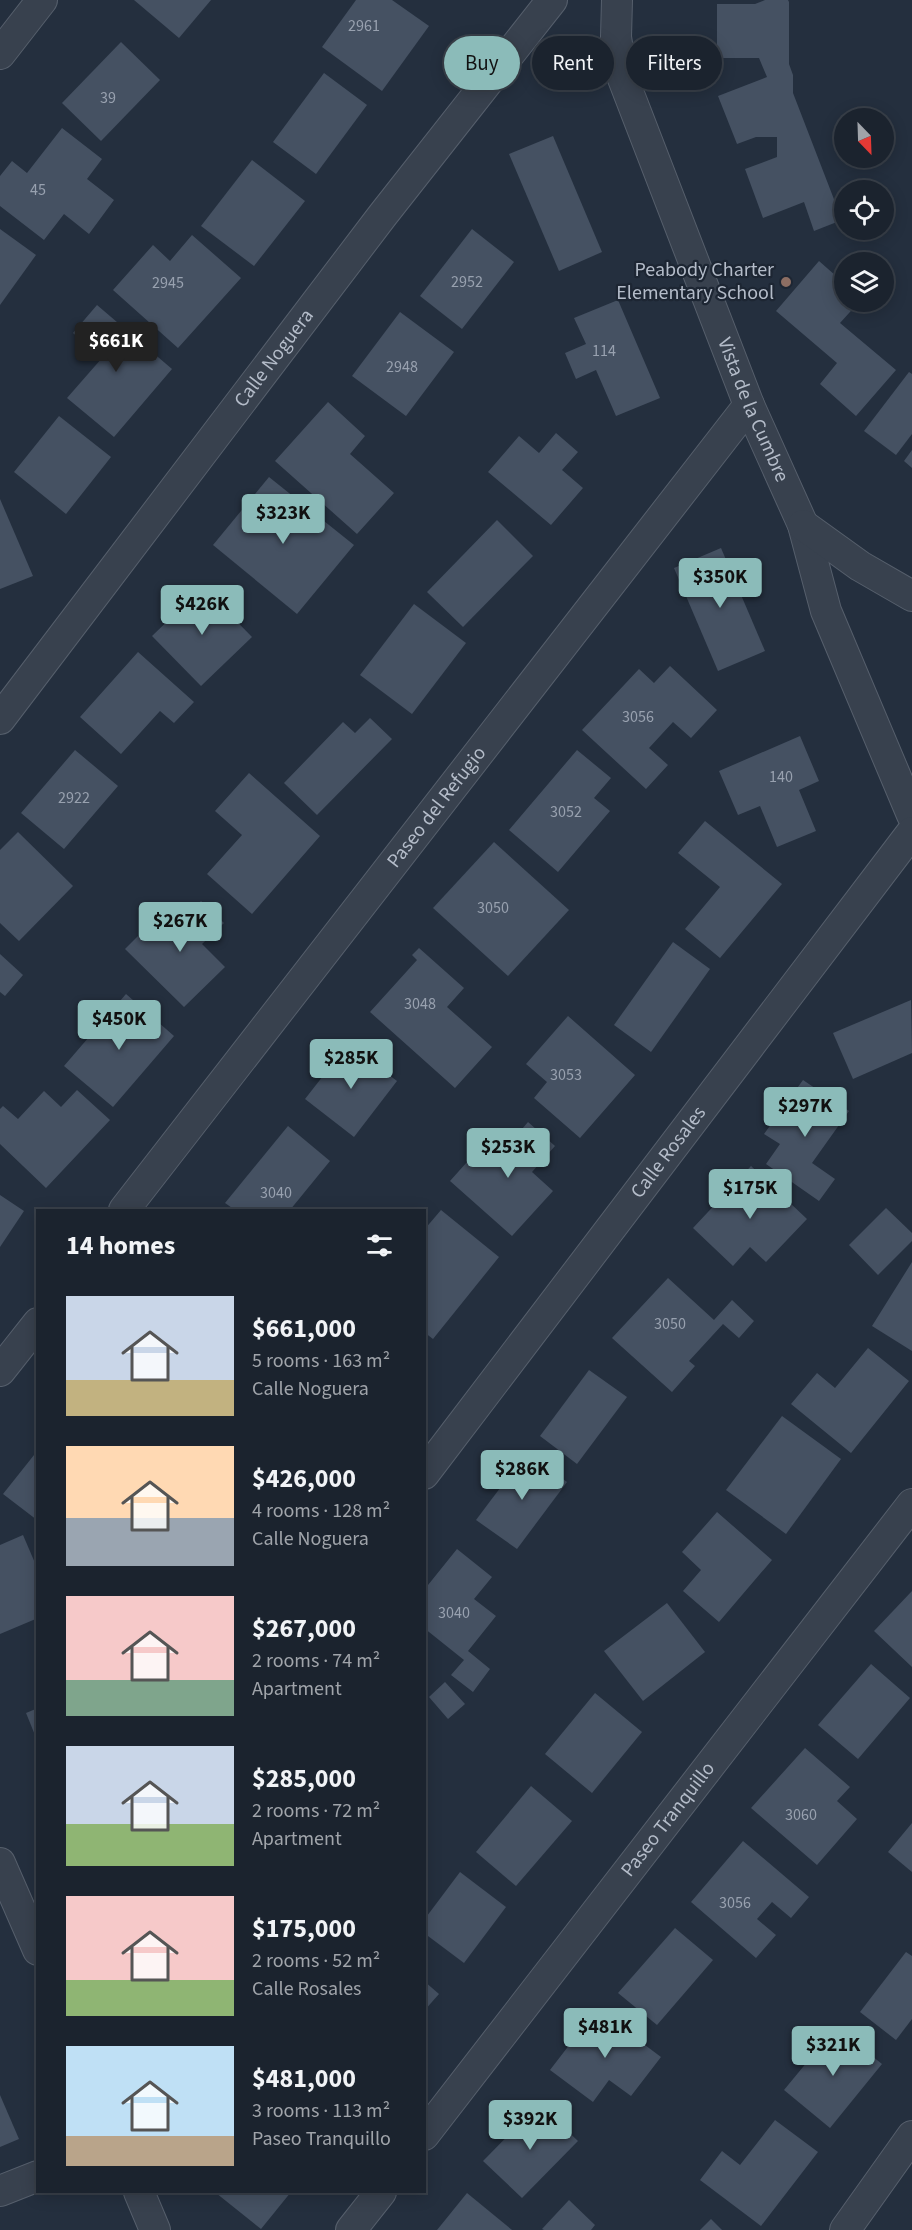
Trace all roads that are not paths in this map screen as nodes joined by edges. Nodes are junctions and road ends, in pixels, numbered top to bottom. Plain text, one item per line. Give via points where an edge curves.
1 (42, 0) edge
2 (552, 0) edge
3 (617, 0) edge
4 (0, 54) edge
5 (749, 405) junction
6 (803, 525) junction
7 (912, 596) edge
8 (0, 719) edge
9 (912, 815) edge
10 (912, 832) edge
11 (125, 1209) edge
12 (36, 1326) edge
13 (0, 1371) edge
14 (426, 1471) edge
15 (912, 1504) edge
16 (0, 1863) edge
17 (36, 1945) edge
18 (426, 2132) edge
19 (912, 2136) edge
20 (36, 2177) edge
21 (0, 2191) edge
22 (139, 2193) edge
23 (380, 2193) edge
24 (155, 2230) edge
25 (351, 2230) edge
26 (845, 2230) edge

1 - 4 street
2 - 8 street, Calle Noguera
3 - 5 street, Vista de la Cumbre via 616,37 622,76
5 - 6 street, Vista de la Cumbre
5 - 11 street, Paseo del Refugio
6 - 7 street via 860,566
6 - 9 street, Vista de la Cumbre via 826,611
10 - 14 street, Calle Rosales
12 - 13 street
15 - 18 street, Paseo Tranquillo
16 - 17 street
19 - 26 street
20 - 21 street
22 - 24 street
23 - 25 street

